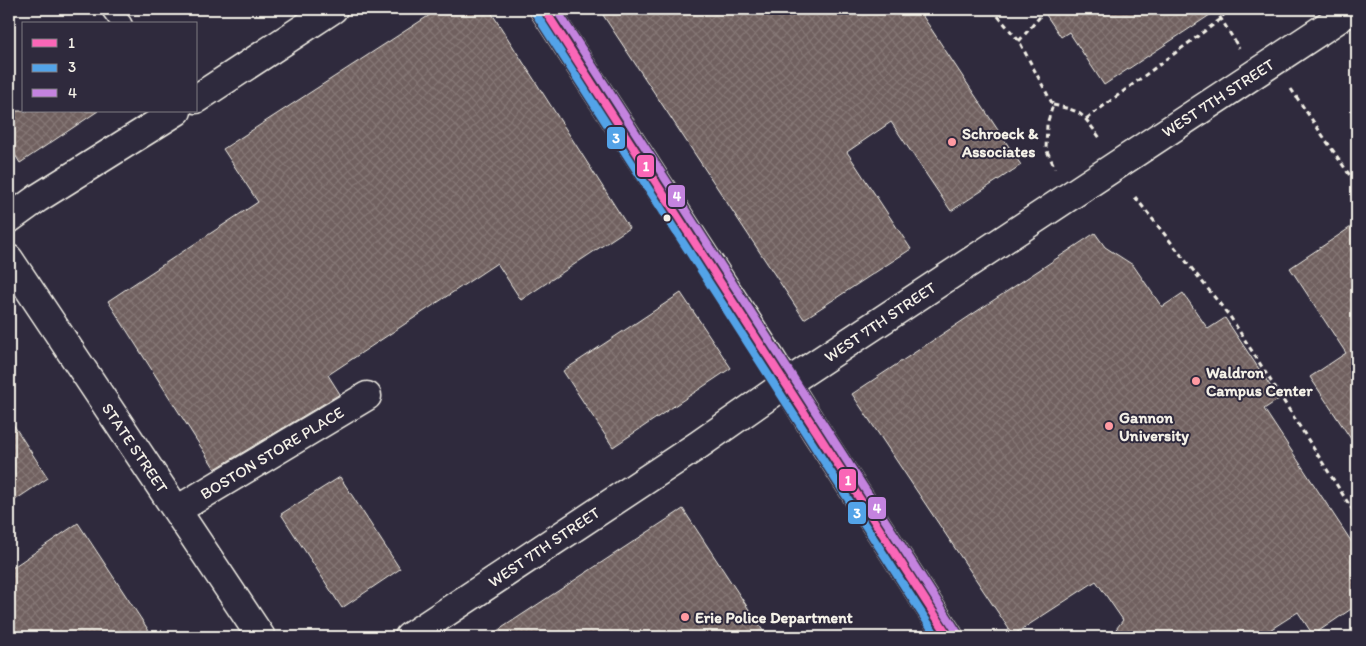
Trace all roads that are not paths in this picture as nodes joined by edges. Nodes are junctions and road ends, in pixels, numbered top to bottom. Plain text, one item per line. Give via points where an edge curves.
1 (112, 9) edge
2 (333, 9) edge
3 (544, 9) edge
4 (1353, 9) edge
5 (121, 22) edge
6 (198, 98) edge
7 (175, 112) edge
8 (9, 219) edge
9 (9, 259) edge
10 (787, 383) junction
11 (367, 396) dead end
12 (177, 510) junction
13 (260, 637) edge
14 (408, 637) edge
15 (949, 637) edge

1 - 5 lane
2 - 6 street
3 - 10 street
4 - 10 street, WEST 7TH STREET
7 - 8 street
9 - 12 street, STATE STREET
10 - 14 street, WEST 7TH STREET
10 - 15 street
11 - 12 street, BOSTON STORE PLACE
12 - 13 street, STATE STREET

